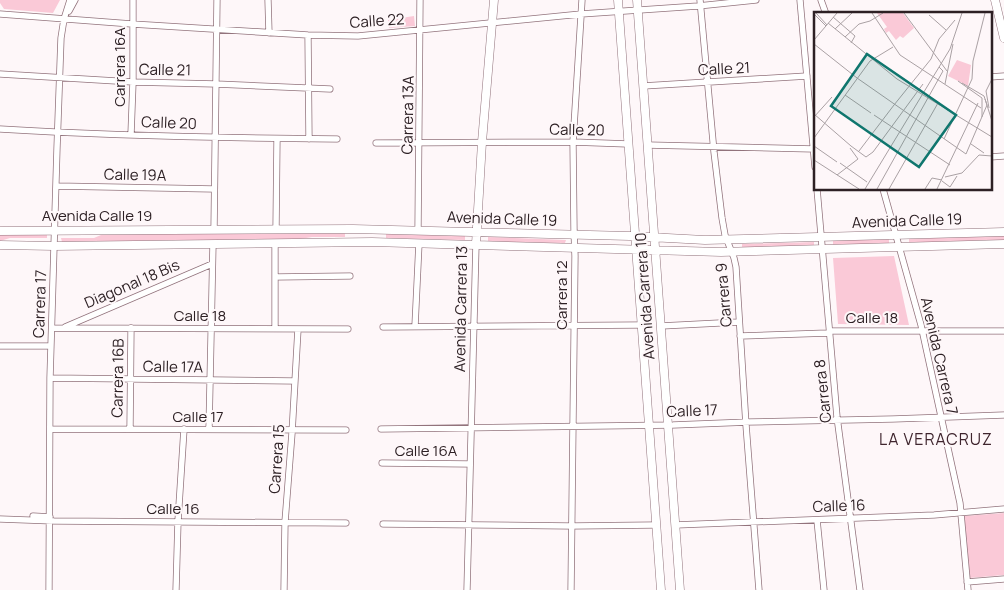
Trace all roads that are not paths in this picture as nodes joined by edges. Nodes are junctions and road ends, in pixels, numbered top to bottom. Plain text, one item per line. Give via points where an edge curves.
1 (70, 0) edge
2 (75, 0) edge
3 (132, 0) edge
4 (217, 0) edge
5 (268, 0) edge
6 (420, 0) edge
7 (494, 0) edge
8 (582, 0) edge
9 (618, 0) edge
10 (637, 0) edge
11 (756, 0) edge
12 (800, 0) edge
13 (821, 0) edge
14 (995, 0) edge
15 (701, 3) edge
16 (0, 9) edge
17 (638, 10) junction
18 (619, 11) junction
19 (825, 12) edge
20 (2, 14) edge
21 (581, 14) junction
22 (64, 20) junction
23 (492, 22) junction
24 (132, 24) junction
25 (216, 29) junction
26 (421, 30) junction
27 (269, 33) junction
28 (308, 35) junction
29 (1004, 38) edge
30 (0, 74) edge
31 (807, 76) junction
32 (59, 77) junction
33 (133, 82) junction
34 (709, 82) junction
35 (216, 84) junction
36 (643, 86) junction
37 (308, 88) junction
38 (330, 89) dead end
39 (0, 129) edge
40 (57, 132) junction
41 (131, 134) junction
42 (215, 137) junction
43 (309, 138) junction
44 (277, 139) junction
45 (337, 139) dead end
46 (482, 142) junction
47 (573, 142) junction
48 (376, 143) dead end
49 (420, 143) junction
50 (628, 144) junction
51 (647, 145) junction
52 (714, 147) junction
53 (814, 149) joint
54 (56, 186) junction
55 (214, 189) junction
56 (817, 190) edge
57 (883, 190) edge
58 (276, 229) junction
59 (0, 230) edge
60 (214, 230) junction
61 (418, 230) junction
62 (54, 231) junction
63 (476, 231) junction
64 (1004, 232) edge
65 (574, 234) junction
66 (896, 235) junction
67 (635, 236) junction
68 (654, 237) junction
69 (822, 237) junction
70 (727, 239) junction
71 (275, 243) junction
72 (419, 243) junction
73 (213, 244) junction
74 (476, 244) junction
75 (1004, 244) edge
76 (0, 245) edge
77 (54, 246) junction
78 (575, 247) junction
79 (900, 247) junction
80 (636, 249) junction
81 (655, 250) junction
82 (823, 250) junction
83 (732, 251) junction
84 (212, 264) junction
85 (350, 276) dead end
86 (275, 277) junction
87 (740, 322) junction
88 (642, 325) junction
89 (383, 326) dead end
90 (415, 326) junction
91 (475, 326) junction
92 (575, 326) junction
93 (661, 326) junction
94 (52, 328) junction
95 (62, 328) junction
96 (131, 328) junction
97 (211, 328) junction
98 (275, 329) junction
99 (298, 329) junction
100 (348, 329) dead end
101 (830, 331) junction
102 (922, 331) junction
103 (1004, 331) edge
104 (740, 336) junction
105 (0, 346) edge
106 (51, 346) junction
107 (50, 378) junction
108 (131, 379) junction
109 (210, 380) junction
110 (295, 381) junction
111 (1004, 414) edge
112 (941, 417) junction
113 (838, 420) junction
114 (746, 422) junction
115 (649, 425) junction
116 (668, 425) junction
117 (573, 426) junction
118 (471, 428) junction
119 (50, 429) junction
120 (130, 429) junction
121 (184, 429) junction
122 (209, 429) junction
123 (292, 430) junction
124 (346, 430) dead end
125 (381, 430) dead end
126 (382, 463) dead end
127 (470, 464) junction
128 (1004, 509) edge
129 (961, 513) junction
130 (0, 518) edge
131 (850, 518) junction
132 (50, 519) junction
133 (816, 520) junction
134 (178, 521) junction
135 (285, 522) junction
136 (753, 522) junction
137 (346, 523) dead end
138 (384, 524) dead end
139 (469, 525) junction
140 (656, 525) junction
141 (571, 526) junction
142 (675, 526) junction
143 (1004, 579) edge
144 (967, 582) junction
145 (50, 590) edge
146 (176, 590) edge
147 (284, 590) edge
148 (467, 590) edge
149 (571, 590) edge
150 (661, 590) edge
151 (680, 590) edge
152 (758, 590) edge
153 (824, 590) edge
154 (860, 590) edge
155 (968, 590) edge

1 - 22 street, Carrera 17
2 - 22 street, Carrera 17
3 - 24 street, Carrera 16A
4 - 25 street
5 - 27 street
6 - 26 street, Carrera 13A
7 - 23 main road, Avenida Carrera 13
8 - 21 street, Carrera 12
9 - 18 main road, Avenida Carrera 10
10 - 17 main road, Avenida Carrera 10
11 - 15 street, Calle 22
12 - 31 street
13 - 19 street
14 - 29 main road
15 - 17 street, Calle 22
15 - 34 street, Carrera 9
16 - 20 street
17 - 18 street, Calle 22
17 - 36 main road, Avenida Carrera 10
18 - 21 street, Calle 22
18 - 50 main road, Avenida Carrera 10
20 - 22 street, Calle 22
21 - 23 street, Calle 22
21 - 47 street, Carrera 12
22 - 24 street, Calle 22
22 - 32 street, Carrera 17
23 - 26 street, Calle 22
23 - 46 main road, Avenida Carrera 13
24 - 25 street, Calle 22
24 - 33 street, Carrera 16A
25 - 27 street, Calle 22
25 - 35 street
26 - 28 street, Calle 22 via 361,36
26 - 49 street, Carrera 13A
27 - 28 street, Calle 22
28 - 37 street
30 - 32 street, Calle 21
31 - 34 street, Calle 21
31 - 53 street
32 - 33 street, Calle 21
32 - 40 street, Carrera 17
33 - 35 street, Calle 21
33 - 41 street, Carrera 16A
34 - 36 street, Calle 21
34 - 52 street, Carrera 9
35 - 37 street, Calle 21
35 - 42 street
36 - 51 main road, Avenida Carrera 10
37 - 38 street, Calle 21
37 - 43 street
39 - 40 street, Calle 20
40 - 41 street, Calle 20
40 - 54 street, Carrera 17
41 - 42 street, Calle 20
42 - 44 street, Calle 20
42 - 55 street
43 - 44 street, Calle 20
43 - 45 street, Calle 20
44 - 58 street
46 - 47 street, Calle 20
46 - 49 street, Calle 20
46 - 63 main road, Avenida Carrera 13
47 - 50 street, Calle 20
47 - 65 street, Carrera 12
48 - 49 street, Calle 20
49 - 61 street, Carrera 13A
50 - 67 main road, Avenida Carrera 10
51 - 52 street
51 - 68 main road, Avenida Carrera 10
52 - 53 street
52 - 70 street, Carrera 9
54 - 55 street, Calle 19A
54 - 62 street, Carrera 17
55 - 60 street
56 - 69 street, Carrera 8
57 - 66 street, Avenida Carrera 7
58 - 60 main road, Avenida Calle 19
58 - 61 main road, Avenida Calle 19
59 - 62 main road, Avenida Calle 19
60 - 62 main road, Avenida Calle 19
61 - 63 main road, Avenida Calle 19
62 - 77 street, Carrera 17
63 - 65 main road, Avenida Calle 19
63 - 74 main road, Avenida Carrera 13
64 - 66 main road, Avenida Calle 19
65 - 67 main road, Avenida Calle 19
65 - 78 street, Carrera 12
66 - 69 main road, Avenida Calle 19
66 - 79 street, Avenida Carrera 7
67 - 68 main road, Avenida Calle 19
67 - 80 main road, Avenida Carrera 10
68 - 70 main road, Avenida Calle 19
68 - 81 main road, Avenida Carrera 10
69 - 70 main road, Avenida Calle 19
69 - 82 street, Carrera 8
70 - 83 street, Carrera 9
71 - 72 main road, Avenida Calle 19
71 - 73 main road, Avenida Calle 19
71 - 86 street
72 - 74 main road, Avenida Calle 19
72 - 90 street
73 - 77 main road, Avenida Calle 19
73 - 84 street
74 - 78 main road, Avenida Calle 19
74 - 91 street, Avenida Carrera 13
75 - 79 main road, Avenida Calle 19
76 - 77 main road, Avenida Calle 19
77 - 94 street, Carrera 17
78 - 80 main road, Avenida Calle 19
78 - 92 street, Carrera 12
79 - 82 main road, Avenida Calle 19
79 - 102 street, Avenida Carrera 7
80 - 81 main road, Avenida Calle 19
80 - 88 main road, Avenida Carrera 10
81 - 83 main road, Avenida Calle 19
81 - 93 main road, Avenida Carrera 10
82 - 83 main road, Avenida Calle 19
82 - 101 street, Carrera 8
83 - 87 street, Carrera 9
84 - 95 street, Diagonal 18 Bis
84 - 97 street
85 - 86 street
86 - 98 street
87 - 93 street
87 - 104 street, Carrera 9
88 - 92 street
88 - 115 main road, Avenida Carrera 10
89 - 90 street
90 - 91 street
91 - 92 street
91 - 118 street, Avenida Carrera 13
92 - 117 street, Carrera 12
93 - 116 main road, Avenida Carrera 10
94 - 95 street, Calle 18
94 - 106 street, Carrera 17
95 - 96 street, Calle 18
96 - 97 street, Calle 18
96 - 108 street, Carrera 16B
97 - 98 street, Calle 18
97 - 109 street
98 - 99 street, Calle 18
99 - 100 street, Calle 18
99 - 110 street, Carrera 15
101 - 102 street, Calle 18
101 - 104 street, Calle 18
101 - 113 street, Carrera 8
102 - 103 street, Calle 18
102 - 112 street, Avenida Carrera 7
104 - 114 street, Carrera 9
105 - 106 street
106 - 107 street, Carrera 17
107 - 108 street, Calle 17A
107 - 119 street, Carrera 17
108 - 109 street, Calle 17A
108 - 120 street, Carrera 16B
109 - 110 street, Calle 17A
109 - 122 street
110 - 123 street, Carrera 15
111 - 112 street, Calle 17
112 - 113 street, Calle 17
112 - 129 street, Avenida Carrera 7
113 - 114 street, Calle 17
113 - 131 street, Carrera 8
114 - 116 street, Calle 17
114 - 136 street, Carrera 9
115 - 116 street, Calle 17
115 - 117 street, Calle 17
115 - 140 main road, Avenida Carrera 10
116 - 142 main road, Avenida Carrera 10
117 - 118 street, Calle 17
117 - 141 street, Carrera 12
118 - 125 street, Calle 17
118 - 127 street, Avenida Carrera 13
119 - 120 street, Calle 17
119 - 132 street, Carrera 17
120 - 121 street, Calle 17
121 - 122 street, Calle 17
121 - 134 street
122 - 123 street, Calle 17
123 - 124 street, Calle 17
123 - 135 street, Carrera 15
126 - 127 street, Calle 16A
127 - 139 street, Avenida Carrera 13
128 - 129 street, Calle 16
129 - 131 street, Calle 16
129 - 144 street, Avenida Carrera 7
130 - 132 street, Calle 16
131 - 133 street, Calle 16
131 - 154 street, Carrera 8
132 - 134 street, Calle 16
132 - 145 street, Carrera 17
133 - 136 street, Calle 16
133 - 153 street
134 - 135 street, Calle 16
134 - 146 street
135 - 137 street, Calle 16
135 - 147 street, Carrera 15
136 - 142 street, Calle 16
136 - 152 street, Carrera 9
138 - 139 street
139 - 141 street
139 - 148 street, Avenida Carrera 13
140 - 141 street
140 - 150 main road, Avenida Carrera 10
141 - 149 street, Carrera 12
142 - 151 main road, Avenida Carrera 10
143 - 144 street
144 - 155 street, Avenida Carrera 7

